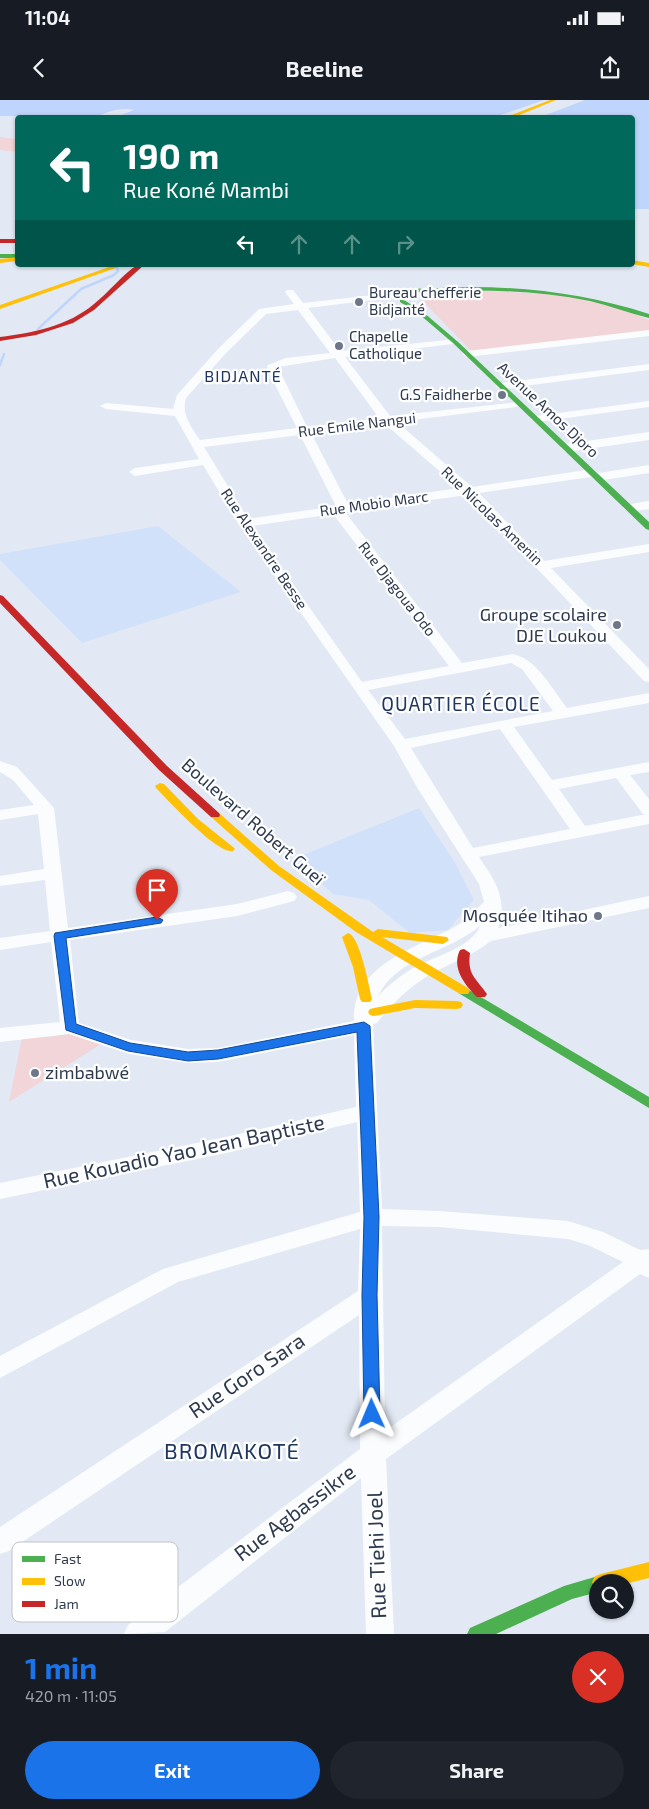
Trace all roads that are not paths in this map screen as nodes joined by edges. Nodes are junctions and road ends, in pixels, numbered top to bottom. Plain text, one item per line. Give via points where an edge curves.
1 (554, 100) edge
2 (566, 103) dead end
3 (514, 115) edge
4 (534, 115) edge
5 (15, 241) edge
6 (0, 242) edge
7 (0, 247) edge
8 (15, 247) edge
9 (0, 254) edge
10 (15, 255) edge
11 (15, 256) edge
12 (0, 261) edge
13 (635, 261) edge
14 (649, 263) edge
15 (94, 267) edge
16 (115, 267) edge
17 (138, 267) edge
18 (290, 292) dead end
19 (390, 295) joint
20 (409, 297) junction
21 (0, 300) edge
22 (300, 305) junction
23 (0, 307) edge
24 (649, 316) edge
25 (649, 333) edge
26 (0, 339) edge
27 (453, 341) junction
28 (467, 354) junction
29 (337, 355) junction
30 (649, 367) edge
31 (501, 386) junction
32 (516, 404) junction
33 (649, 404) edge
34 (106, 406) dead end
35 (179, 413) junction
36 (536, 420) junction
37 (388, 421) junction
38 (304, 432) junction
39 (649, 436) edge
40 (197, 444) junction
41 (566, 448) junction
42 (207, 461) junction
43 (649, 469) edge
44 (135, 472) dead end
45 (595, 475) junction
46 (470, 491) junction
47 (649, 505) edge
48 (629, 508) junction
49 (341, 509) junction
50 (244, 523) junction
51 (649, 527) edge
52 (649, 548) edge
53 (543, 565) junction
54 (0, 598) edge
55 (458, 668) junction
56 (649, 678) edge
57 (358, 687) junction
58 (649, 698) edge
59 (564, 713) junction
60 (504, 724) junction
61 (401, 745) junction
62 (0, 766) edge
63 (649, 767) edge
64 (620, 773) junction
65 (154, 779) dead end
66 (548, 786) junction
67 (46, 808) junction
68 (649, 810) edge
69 (0, 815) edge
70 (649, 819) edge
71 (581, 832) junction
72 (468, 854) junction
73 (238, 856) dead end
74 (54, 872) junction
75 (0, 881) edge
76 (274, 885) dead end
77 (295, 902) joint
78 (649, 902) edge
79 (493, 903) junction
80 (360, 929) junction
81 (60, 936) junction
82 (486, 936) junction
83 (443, 940) junction
84 (0, 944) edge
85 (363, 946) dead end
86 (464, 952) junction
87 (394, 960) junction
88 (420, 976) junction
89 (435, 992) dead end
90 (368, 1012) junction
91 (500, 1012) junction
92 (70, 1027) junction
93 (0, 1036) edge
94 (649, 1103) edge
95 (367, 1112) junction
96 (0, 1191) edge
97 (372, 1217) junction
98 (646, 1262) edge
99 (370, 1295) junction
100 (0, 1368) edge
101 (373, 1454) junction
102 (0, 1542) edge
103 (649, 1570) edge
104 (634, 1574) edge
105 (589, 1587) edge
106 (178, 1605) edge
107 (156, 1622) edge
108 (138, 1634) edge
109 (380, 1634) edge
110 (476, 1634) edge

1 - 3 main road
2 - 4 main road
5 - 6 main road
7 - 8 main road
9 - 10 main road
11 - 12 main road
13 - 14 main road
15 - 21 main road
16 - 23 main road
17 - 26 main road via 75,320 40,332
18 - 22 street, Rue Nicolas Amenin
19 - 20 main road, Avenue Amos Djoro via 392,298
19 - 22 street
20 - 24 main road via 463,287 536,290 612,303
20 - 27 main road, Avenue Amos Djoro
22 - 29 street, Rue Nicolas Amenin
22 - 35 street via 260,312 181,398
25 - 28 street
27 - 28 main road, Avenue Amos Djoro
27 - 29 street
28 - 31 main road, Avenue Amos Djoro
29 - 37 street, Rue Nicolas Amenin
29 - 38 street, Rue Djagoua Odo via 273,365 272,369
30 - 31 street
31 - 32 main road, Avenue Amos Djoro
32 - 36 main road, Avenue Amos Djoro
32 - 37 street, Rue Emile Nangui
33 - 36 street
34 - 35 street
35 - 40 street, Rue Alexandre Besse
36 - 41 main road, Avenue Amos Djoro
37 - 38 street, Rue Emile Nangui
37 - 46 street, Rue Nicolas Amenin
38 - 40 street, Rue Emile Nangui
38 - 49 street, Rue Djagoua Odo
39 - 41 street
40 - 42 street, Rue Alexandre Besse
41 - 45 main road, Avenue Amos Djoro
42 - 44 street
42 - 50 street, Rue Alexandre Besse
43 - 45 street, Rue Mobio Marc
45 - 46 street, Rue Mobio Marc
45 - 48 main road, Avenue Amos Djoro
46 - 49 street, Rue Mobio Marc
46 - 53 street, Rue Nicolas Amenin
47 - 48 street
48 - 51 main road, Avenue Amos Djoro
49 - 50 street, Rue Mobio Marc
49 - 55 street, Rue Djagoua Odo
50 - 57 street, Rue Alexandre Besse
52 - 53 street
53 - 56 street, Rue Nicolas Amenin
54 - 80 main road, Boulevard Robert Gueï via 163,768 214,816 274,868
55 - 57 street
55 - 59 street via 516,659 527,666
57 - 61 street, Rue Alexandre Besse
58 - 59 street
59 - 60 street
60 - 61 street
60 - 66 street
61 - 72 street, Rue Alexandre Besse
62 - 67 street via 19,777
63 - 64 street
64 - 66 street
64 - 68 street
65 - 73 main road, Boulevard Robert Gueï via 194,821
66 - 71 street
67 - 69 street
67 - 74 street
70 - 71 street
71 - 72 street
72 - 79 street, Rue Alexandre Besse via 488,884
74 - 75 street
74 - 81 street
76 - 77 main road, Boulevard Robert Gueï
77 - 81 street
78 - 82 street
79 - 82 street, Rue Alexandre Besse
79 - 83 street via 475,921
80 - 83 main road
80 - 87 main road, Boulevard Robert Gueï
81 - 84 street
81 - 92 street
82 - 86 street
83 - 87 street
85 - 90 main road via 344,934 359,967
86 - 88 street
86 - 91 main road via 463,973
87 - 88 main road, Boulevard Robert Gueï
87 - 88 main road, Boulevard Robert Gueï
87 - 90 street via 377,981
88 - 90 street
88 - 91 main road, Boulevard Robert Gueï
89 - 90 main road via 462,1008 421,1002
90 - 92 street via 218,1055 188,1056 128,1047
90 - 95 street, Rue Tiehi Joel
91 - 94 main road, Boulevard Robert Gueï
92 - 93 street
95 - 96 street, Rue Kouadio Yao Jean Baptiste via 226,1145
95 - 97 street, Rue Tiehi Joel
97 - 98 street via 568,1230 595,1238
97 - 99 street, Rue Tiehi Joel
97 - 100 street via 171,1275
98 - 101 street, Rue Agbassikre
99 - 101 street, Rue Tiehi Joel
99 - 102 street, Rue Goro Sara
101 - 106 street, Rue Agbassikre
101 - 109 street, Rue Tiehi Joel
103 - 104 main road
105 - 110 main road
107 - 108 street, Rue Agbassikre

